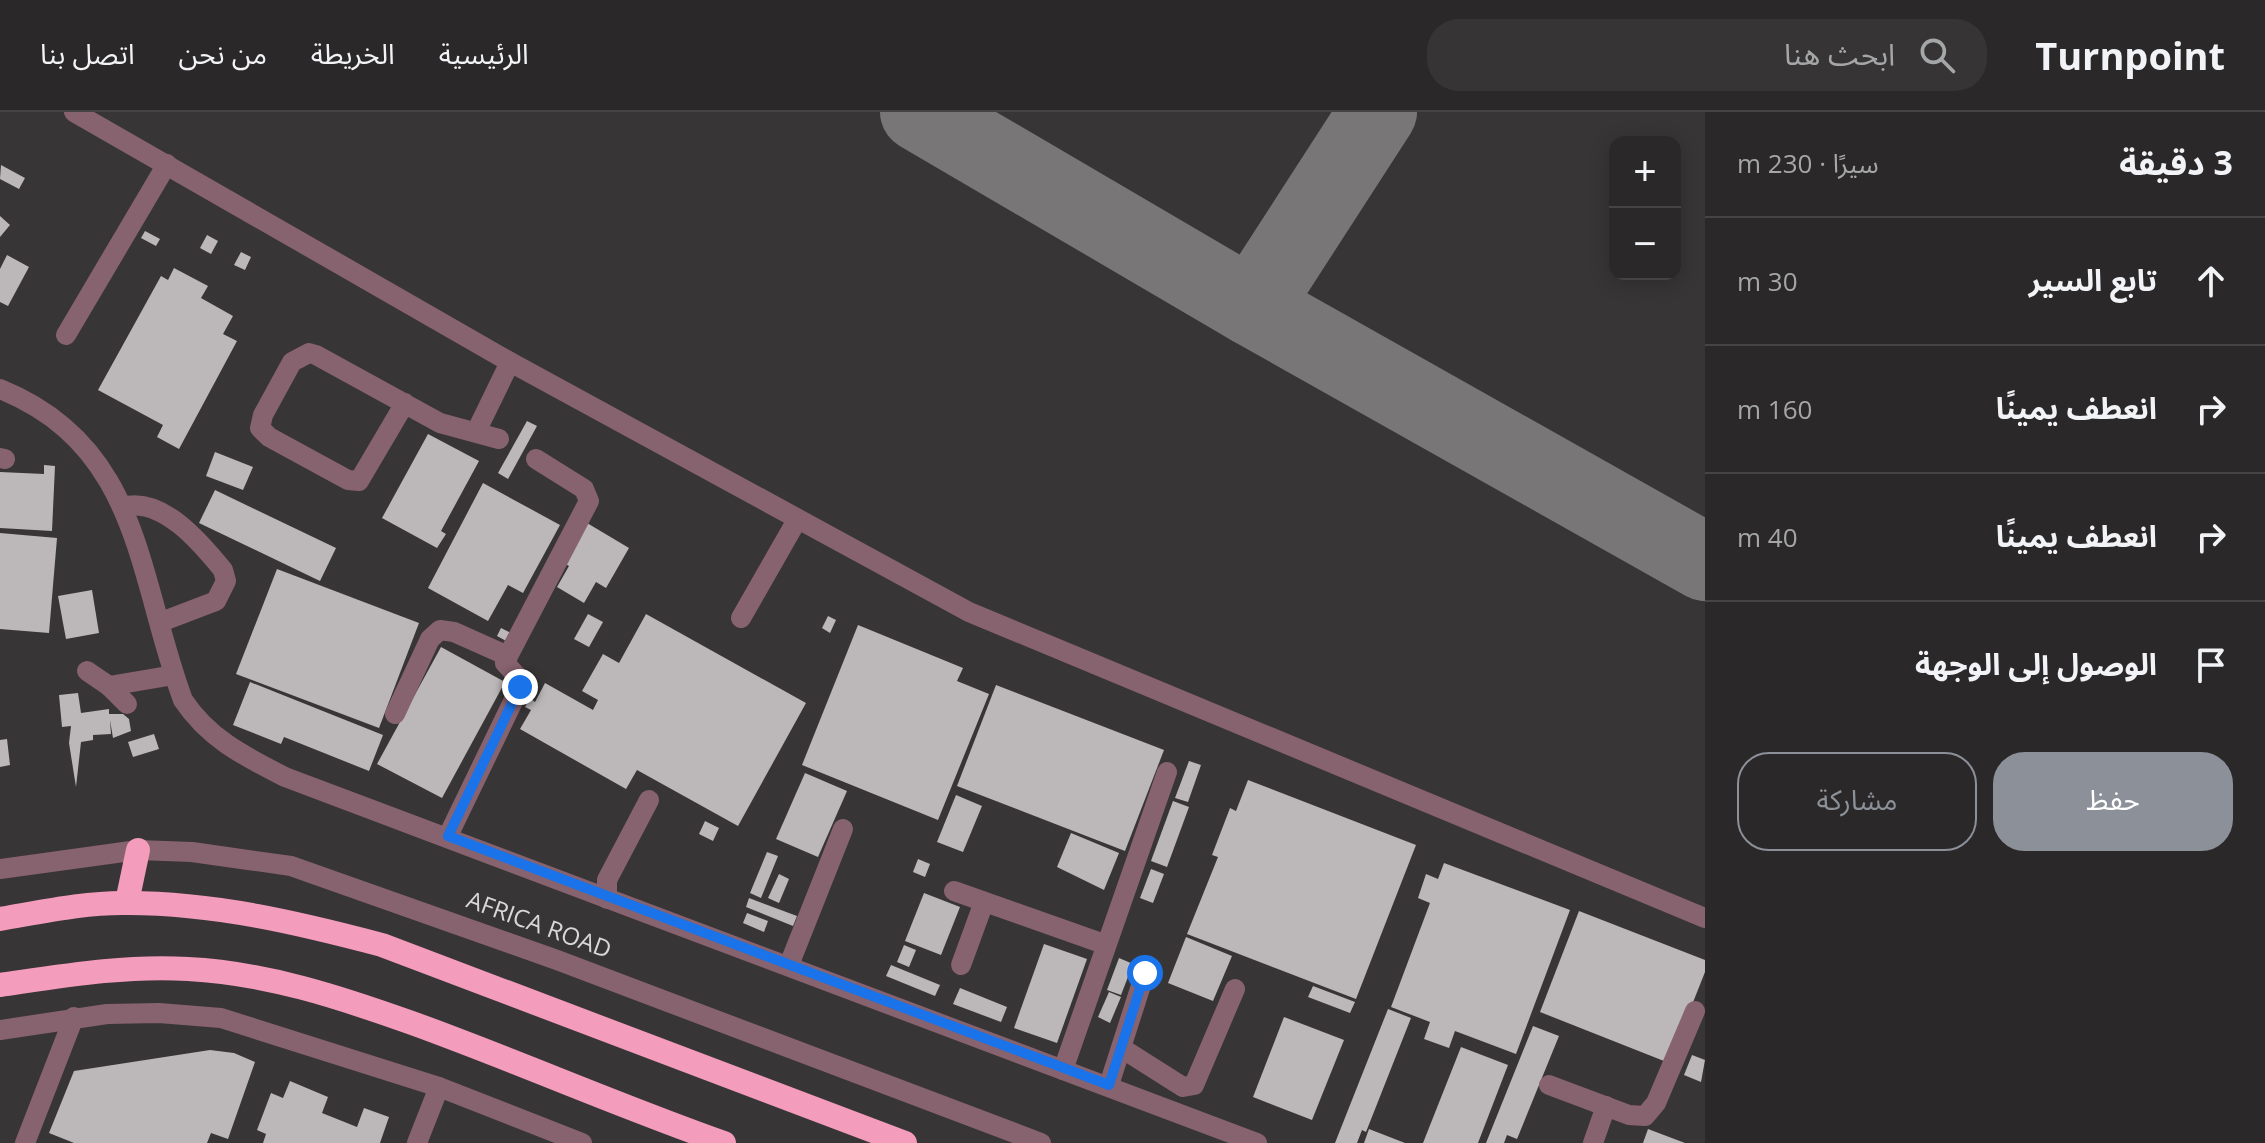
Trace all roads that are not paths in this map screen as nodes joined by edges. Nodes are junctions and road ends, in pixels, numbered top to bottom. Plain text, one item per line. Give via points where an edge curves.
1 (74, 112) edge
2 (167, 164) junction
3 (66, 335) dead end
4 (510, 362) junction
5 (0, 389) edge
6 (405, 403) junction
7 (476, 432) junction
8 (499, 439) dead end
9 (536, 459) dead end
10 (123, 507) junction
11 (797, 520) junction
12 (741, 618) dead end
13 (161, 622) junction
14 (508, 656) junction
15 (87, 671) dead end
16 (174, 675) junction
17 (109, 686) junction
18 (127, 704) dead end
19 (395, 714) dead end
20 (1167, 772) dead end
21 (649, 800) dead end
22 (843, 829) dead end
23 (448, 836) junction
24 (138, 850) junction
25 (0, 869) edge
26 (954, 891) dead end
27 (607, 899) junction
28 (127, 902) junction
29 (984, 902) junction
30 (1705, 918) edge
31 (0, 919) edge
32 (1104, 944) junction
33 (789, 965) junction
34 (961, 965) dead end
35 (1145, 973) dead end
36 (0, 985) edge
37 (1235, 989) dead end
38 (1695, 1011) dead end
39 (74, 1017) junction
40 (0, 1030) edge
41 (1123, 1049) junction
42 (1063, 1070) junction
43 (1109, 1085) junction
44 (1549, 1085) dead end
45 (439, 1087) junction
46 (1606, 1106) junction
47 (25, 1143) edge
48 (417, 1143) edge
49 (582, 1143) edge
50 (724, 1143) edge
51 (905, 1143) edge
52 (1041, 1143) edge
53 (1257, 1143) edge
54 (1593, 1143) edge

1 - 2 street
2 - 3 street
2 - 4 street
4 - 7 street
4 - 11 street
5 - 10 street via 58,419 80,438
6 - 6 street via 316,355 302,353 292,362 260,428 295,452 359,481
6 - 7 street via 451,427
7 - 8 street
9 - 14 street via 584,489 589,501
10 - 13 street
10 - 13 street via 165,514 223,570 226,581 216,601
11 - 12 street
11 - 30 street via 1013,632
13 - 16 street
14 - 19 street via 440,630 430,639
14 - 23 street via 505,663 520,687
15 - 17 street
16 - 17 street
16 - 23 street via 183,700 215,739 285,777
17 - 18 street
20 - 32 street
21 - 27 street via 607,880
22 - 33 street
23 - 27 street
24 - 25 street, AFRICA ROAD
24 - 28 highway
24 - 52 street, AFRICA ROAD via 291,866
26 - 29 street
27 - 33 street
28 - 31 highway
28 - 51 highway via 234,911 382,945
29 - 32 street
29 - 34 street
32 - 42 street
33 - 42 street
35 - 41 street
36 - 50 highway via 188,969 282,981 515,1060
37 - 41 street via 1194,1085 1183,1087
38 - 46 street via 1652,1110 1637,1118
39 - 40 street
39 - 45 street via 159,1013 221,1018
39 - 47 street
41 - 43 street
42 - 43 street
43 - 53 street
44 - 46 street
45 - 48 street
45 - 49 street
46 - 54 street

